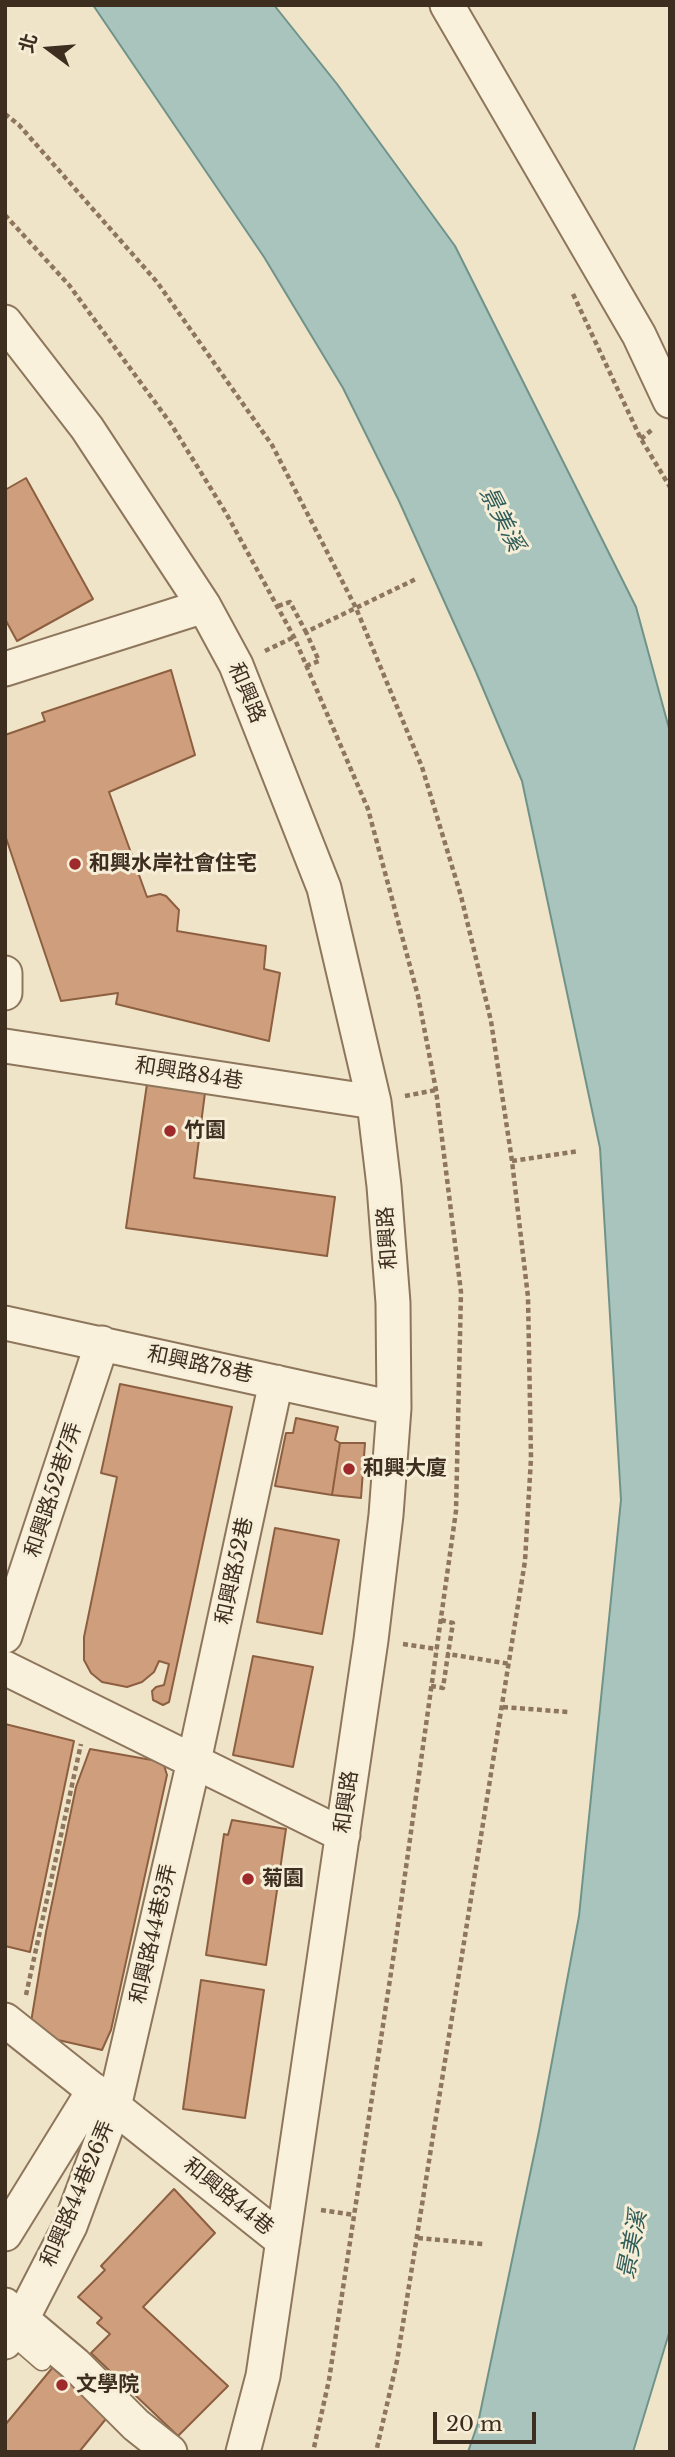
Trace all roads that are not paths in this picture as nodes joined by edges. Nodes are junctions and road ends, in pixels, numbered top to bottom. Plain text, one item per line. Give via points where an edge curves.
1 (447, 5) edge
2 (5, 322) edge
3 (662, 415) edge
4 (204, 606) junction
5 (5, 669) edge
6 (5, 973) edge
7 (5, 993) edge
8 (5, 1046) edge
9 (374, 1102) junction
10 (5, 1323) edge
11 (102, 1343) junction
12 (276, 1382) junction
13 (394, 1408) junction
14 (5, 1636) edge
15 (5, 1668) edge
16 (194, 1761) junction
17 (343, 1835) junction
18 (12, 2025) edge
19 (104, 2099) junction
20 (8, 2222) edge
21 (283, 2241) junction
22 (11, 2325) edge
23 (42, 2361) dead end
24 (170, 2452) edge
25 (243, 2452) edge

1 - 3 street via 639,335
2 - 4 street, 和興路 via 87,428
4 - 5 street
4 - 9 street, 和興路 via 236,665 324,888
6 - 7 street
8 - 9 street, 和興路84巷
9 - 13 street, 和興路 via 393,1303
10 - 11 street, 和興路78巷
11 - 12 street, 和興路78巷
11 - 14 street, 和興路52巷7弄
12 - 13 street, 和興路78巷
12 - 16 street, 和興路52巷
13 - 17 street, 和興路 via 386,1515
15 - 16 street
16 - 17 street
16 - 19 street, 和興路44巷3弄
17 - 21 street, 和興路
18 - 19 street, 和興路44巷
19 - 20 street
19 - 21 street, 和興路44巷
19 - 22 street, 和興路44巷26弄 via 70,2226
21 - 25 street, 和興路44巷 via 263,2376
22 - 23 lane
22 - 24 street via 75,2364

